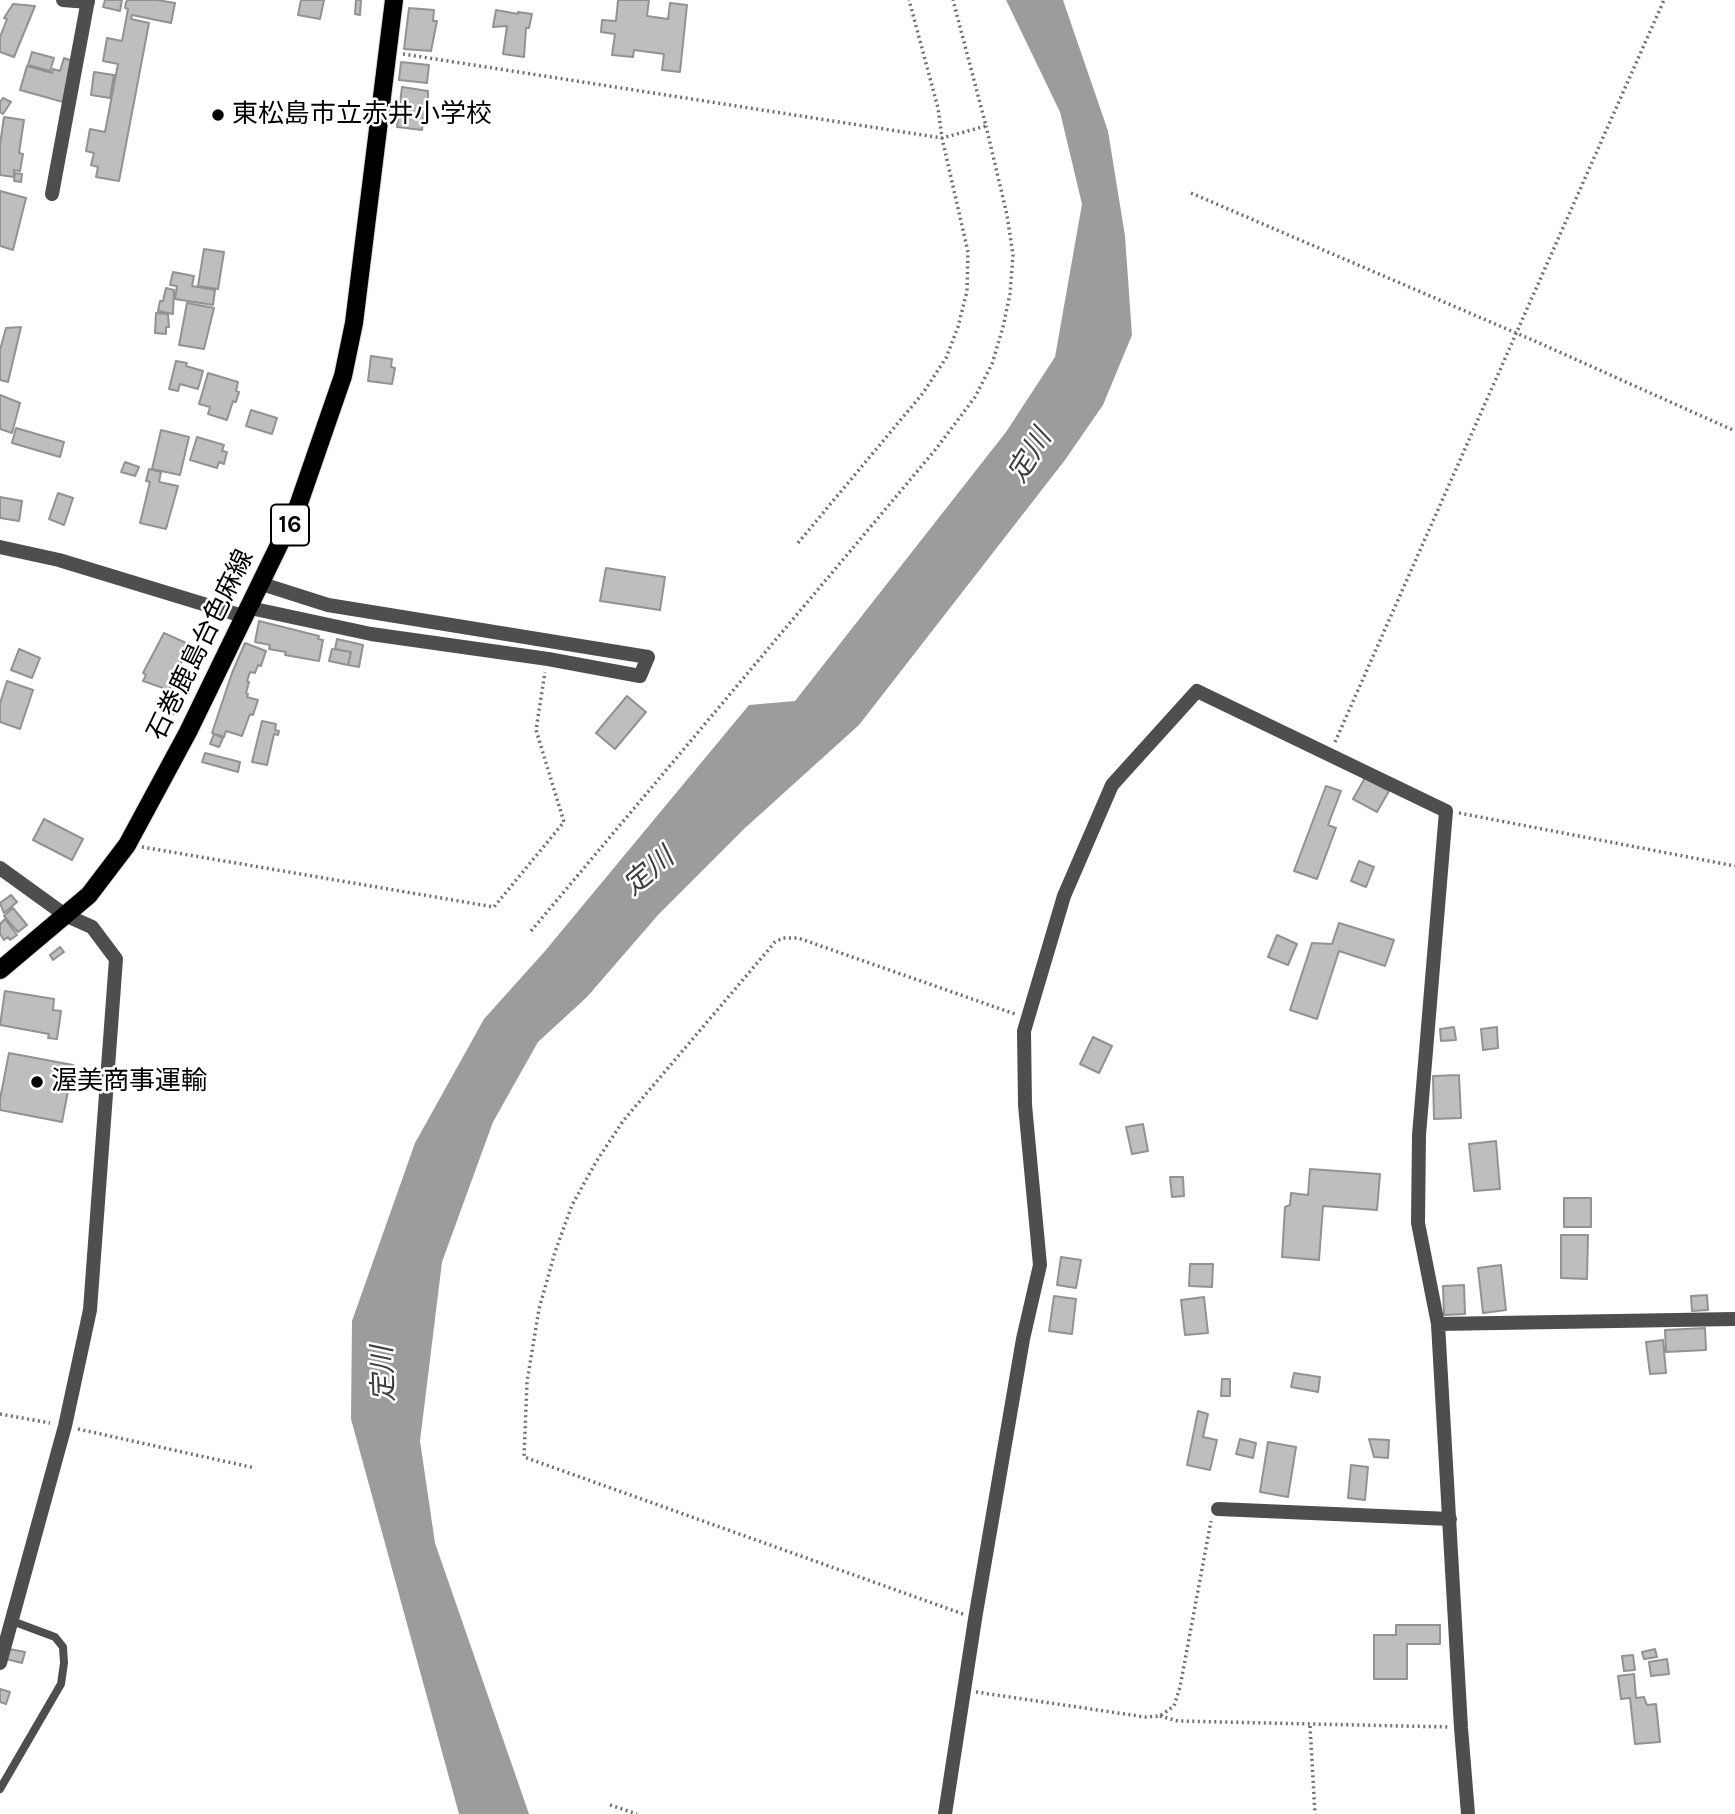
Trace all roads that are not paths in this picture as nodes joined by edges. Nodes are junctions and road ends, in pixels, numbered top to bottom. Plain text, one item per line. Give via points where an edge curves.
1 (63, 0) edge
2 (394, 0) edge
3 (88, 1) edge
4 (52, 194) dead end
5 (0, 547) edge
6 (262, 584) junction
7 (248, 612) junction
8 (0, 868) edge
9 (65, 915) junction
10 (0, 970) edge
11 (1735, 1319) edge
12 (1438, 1324) junction
13 (1218, 1509) road end
14 (1450, 1519) junction
15 (12, 1621) junction
16 (0, 1663) edge
17 (0, 1789) edge
18 (945, 1814) edge
19 (1468, 1814) edge

1 - 3 street
2 - 6 main road, 石巻鹿島台色麻線 / 16 via 354,323 343,376 298,506
3 - 4 street
5 - 7 street
6 - 7 main road, 石巻鹿島台色麻線 / 16
6 - 7 street via 328,605 648,657 640,676
7 - 9 main road, 石巻鹿島台色麻線 / 16 via 127,845 89,895
8 - 9 street
9 - 10 main road, 石巻鹿島台色麻線 / 16
9 - 15 street via 92,927 116,959 90,1310 65,1426
11 - 12 street
12 - 14 street
12 - 18 street via 1418,1223 1419,1135 1446,811 1197,691 1112,785 1064,896 1024,1031 1025,1105 1040,1265 1023,1339
13 - 14 street
14 - 19 street
15 - 16 street
15 - 17 lane via 55,1637 63,1647 64,1663 61,1684

